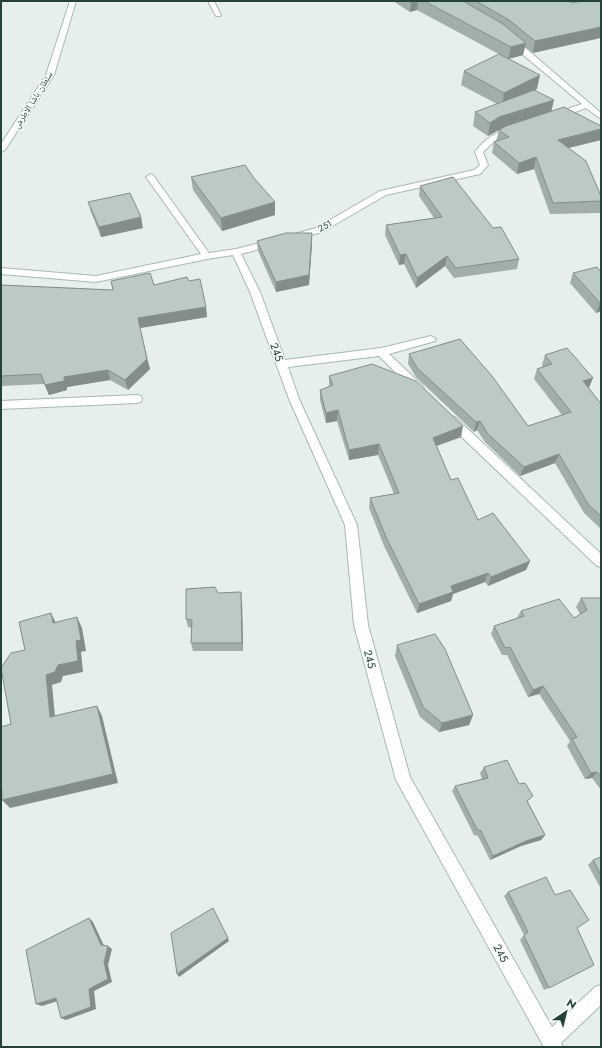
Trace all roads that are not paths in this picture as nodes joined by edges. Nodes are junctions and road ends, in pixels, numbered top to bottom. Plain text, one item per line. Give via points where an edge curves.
1 (73, 1) edge
2 (211, 1) edge
3 (218, 15) dead end
4 (504, 34) edge
5 (587, 105) junction
6 (601, 117) edge
7 (544, 120) edge
8 (522, 127) edge
9 (1, 150) edge
10 (150, 177) dead end
11 (236, 252) junction
12 (207, 256) junction
13 (1, 271) edge
14 (431, 339) dead end
15 (381, 352) junction
16 (282, 364) junction
17 (426, 395) edge
18 (137, 399) dead end
19 (1, 405) edge
20 (443, 411) edge
21 (601, 562) edge
22 (601, 993) edge
23 (552, 1044) edge

1 - 9 street, سلطان باشا الاطرش via 50,75
2 - 3 street
4 - 5 street
5 - 6 street
5 - 7 street
8 - 11 street, 251 via 500,134 485,143 479,152 484,165 477,172 383,193 320,230
10 - 12 street
11 - 12 street, 251
11 - 16 street, 245 via 255,292
12 - 13 street, 251 via 96,279
14 - 15 street
15 - 16 street
15 - 17 street
16 - 23 street, 245 via 294,399 351,525 361,625 403,780
18 - 19 street
20 - 21 street
22 - 23 street

